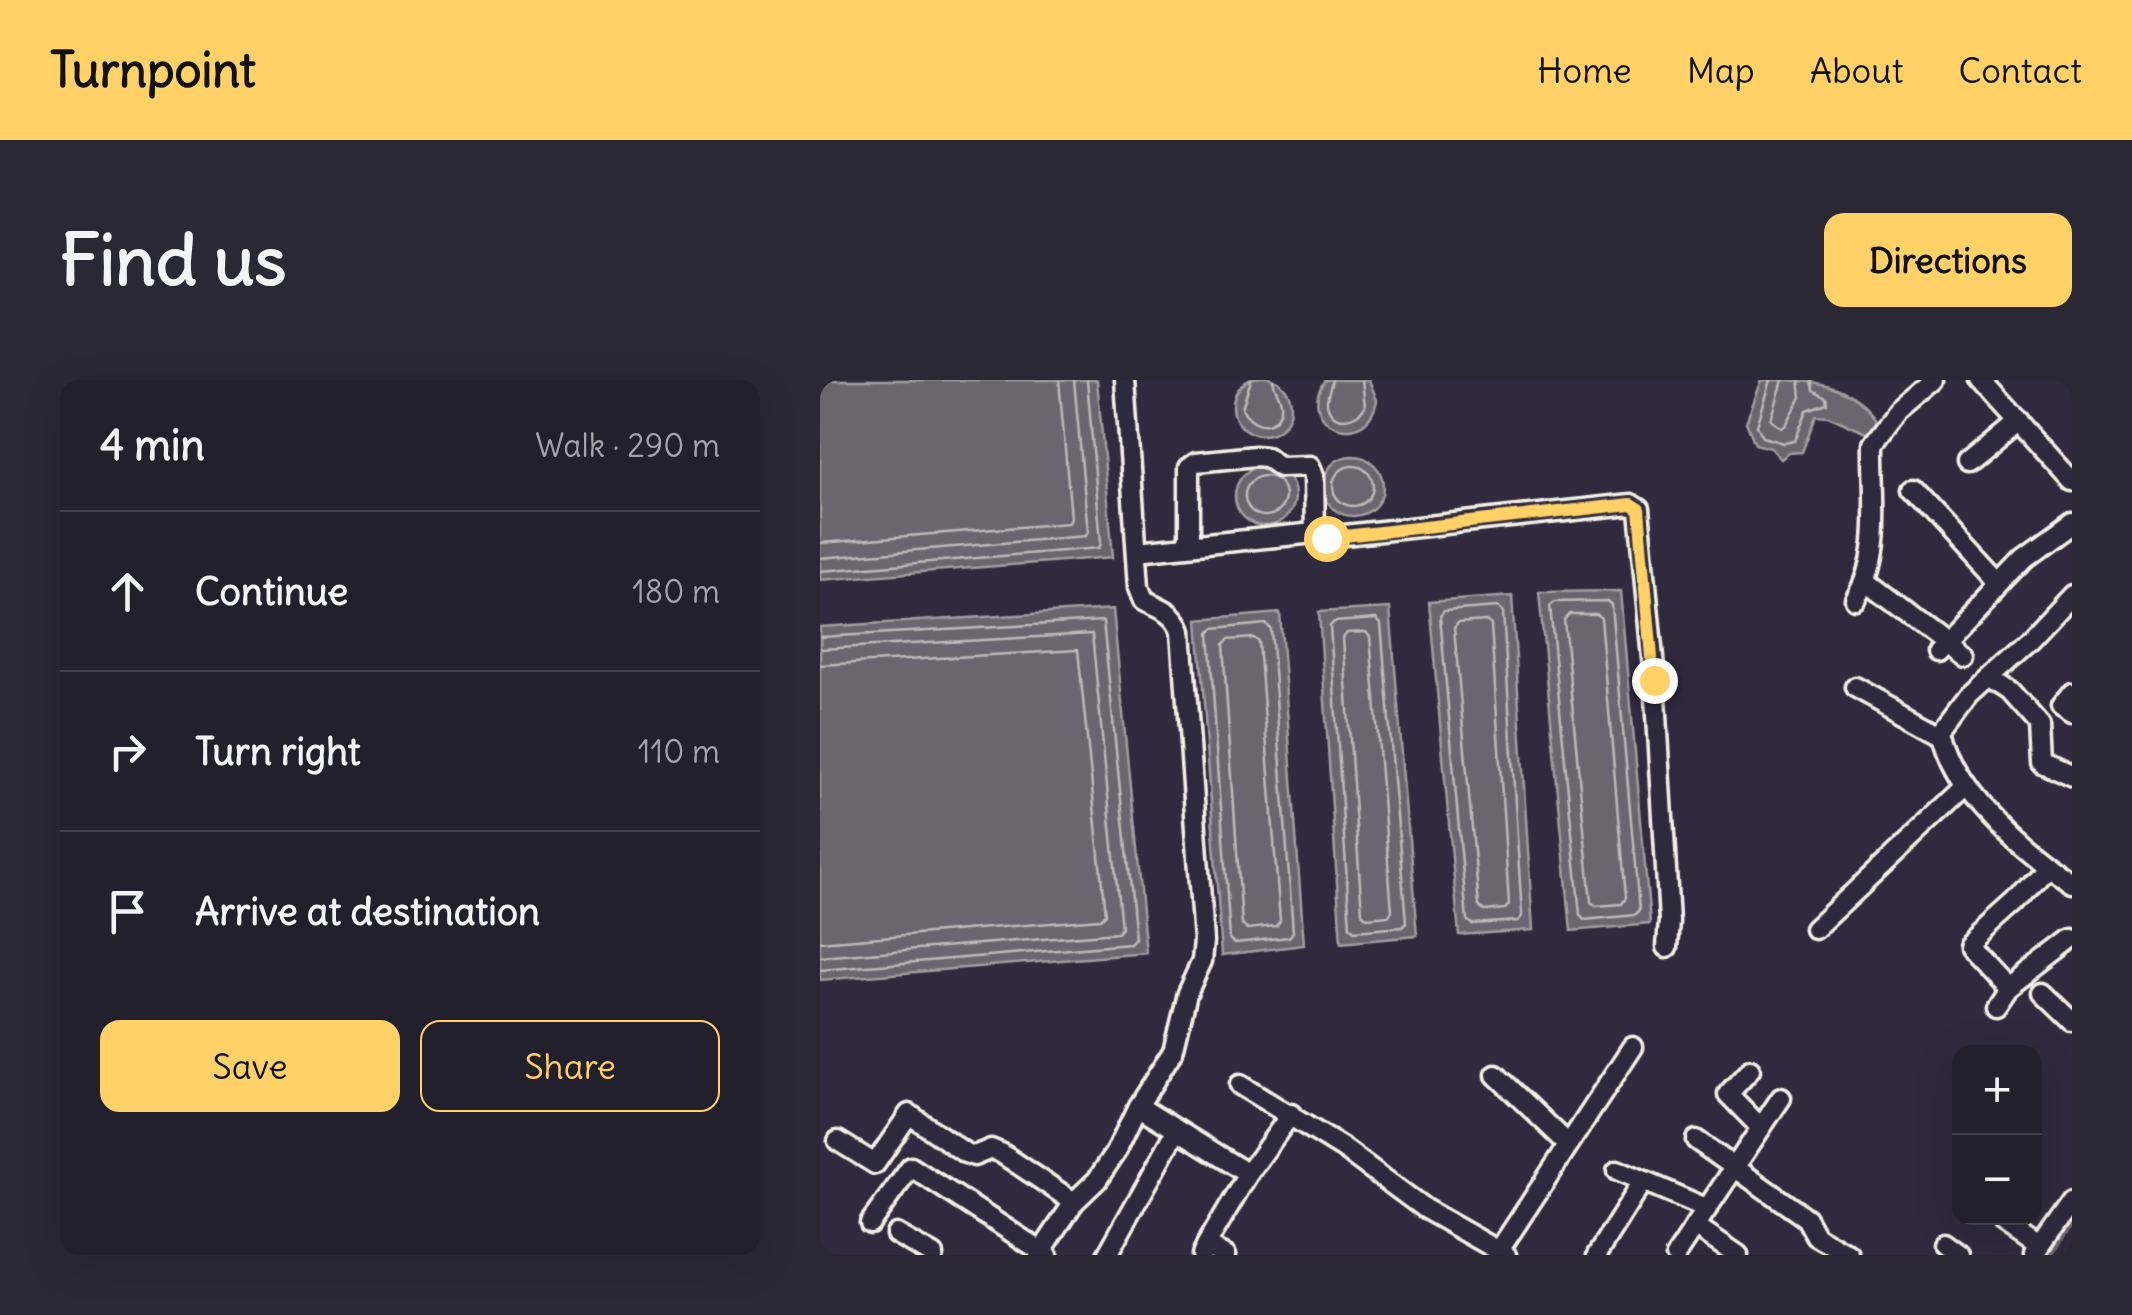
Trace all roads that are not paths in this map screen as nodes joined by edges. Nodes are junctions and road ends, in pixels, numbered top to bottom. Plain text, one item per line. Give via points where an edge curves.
1 (1125, 380) edge
2 (1936, 380) edge
3 (1982, 380) edge
4 (2019, 421) junction
5 (1966, 464) dead end
6 (2072, 481) edge
7 (1913, 490) dead end
8 (2072, 523) edge
9 (1315, 533) junction
10 (1186, 544) junction
11 (1137, 551) junction
12 (1867, 582) junction
13 (1999, 583) junction
14 (2072, 596) edge
15 (1856, 600) dead end
16 (1940, 646) junction
17 (1963, 654) dead end
18 (1989, 678) junction
19 (1854, 687) dead end
20 (2072, 692) edge
21 (2072, 713) edge
22 (1942, 735) junction
23 (2072, 777) edge
24 (1966, 787) junction
25 (2046, 865) junction
26 (2072, 883) edge
27 (1815, 929) dead end
28 (2072, 939) edge
29 (1667, 946) dead end
30 (2008, 988) junction
31 (2044, 993) dead end
32 (1996, 1006) dead end
33 (2072, 1021) edge
34 (1633, 1048) dead end
35 (1750, 1070) dead end
36 (1496, 1075) dead end
37 (1240, 1085) dead end
38 (1781, 1098) dead end
39 (1138, 1106) junction
40 (1291, 1114) junction
41 (1760, 1127) junction
42 (1178, 1130) junction
43 (1696, 1140) dead end
44 (838, 1141) dead end
45 (1567, 1144) junction
46 (875, 1164) junction
47 (911, 1166) junction
48 (1732, 1167) junction
49 (1617, 1170) dead end
50 (1248, 1174) junction
51 (1643, 1182) junction
52 (2072, 1201) edge
53 (1074, 1202) junction
54 (1706, 1208) junction
55 (870, 1223) dead end
56 (2007, 1225) edge
57 (1697, 1227) junction
58 (896, 1234) dead end
59 (1204, 1250) edge
60 (2037, 1251) edge
61 (1502, 1253) edge
62 (1043, 1254) edge
63 (933, 1255) edge
64 (1106, 1255) edge
65 (1226, 1255) edge
66 (1597, 1255) edge
67 (1676, 1255) edge
68 (1738, 1255) edge
69 (1849, 1255) edge

1 - 11 street
2 - 12 street via 1898,412 1874,444
3 - 4 street
4 - 5 street
4 - 6 street
7 - 13 street
8 - 13 street
9 - 10 street
9 - 10 street via 1310,466 1280,466 1256,456 1188,467
9 - 29 street via 1326,538 1631,504 1639,509
10 - 11 street
11 - 39 street via 1144,600 1171,613 1182,631 1204,941 1172,1051
12 - 15 street
12 - 16 street
13 - 16 street
14 - 18 street
16 - 17 street
18 - 22 street via 1952,713
18 - 23 street via 2040,725 2042,762
19 - 22 street
20 - 21 street via 2060,706
22 - 24 street
24 - 25 street
24 - 27 street
25 - 26 street
25 - 30 street via 1968,946
28 - 30 street
30 - 32 street
31 - 33 street
34 - 45 street
35 - 41 street via 1728,1094
36 - 45 street
37 - 40 street
38 - 41 street
39 - 42 street
39 - 53 street via 1116,1152
40 - 50 street
40 - 61 street via 1425,1209
41 - 48 street
42 - 50 street
42 - 64 street
43 - 48 street
44 - 46 street
45 - 61 street
46 - 47 street
46 - 53 street via 909,1114 965,1153 1001,1153
47 - 55 street
47 - 62 street
48 - 54 street
48 - 69 street
49 - 51 street
50 - 59 street
51 - 54 street
51 - 66 street
52 - 60 street
53 - 62 street
54 - 57 street
56 - 60 street
57 - 67 street
57 - 68 street
58 - 63 street
59 - 65 street

